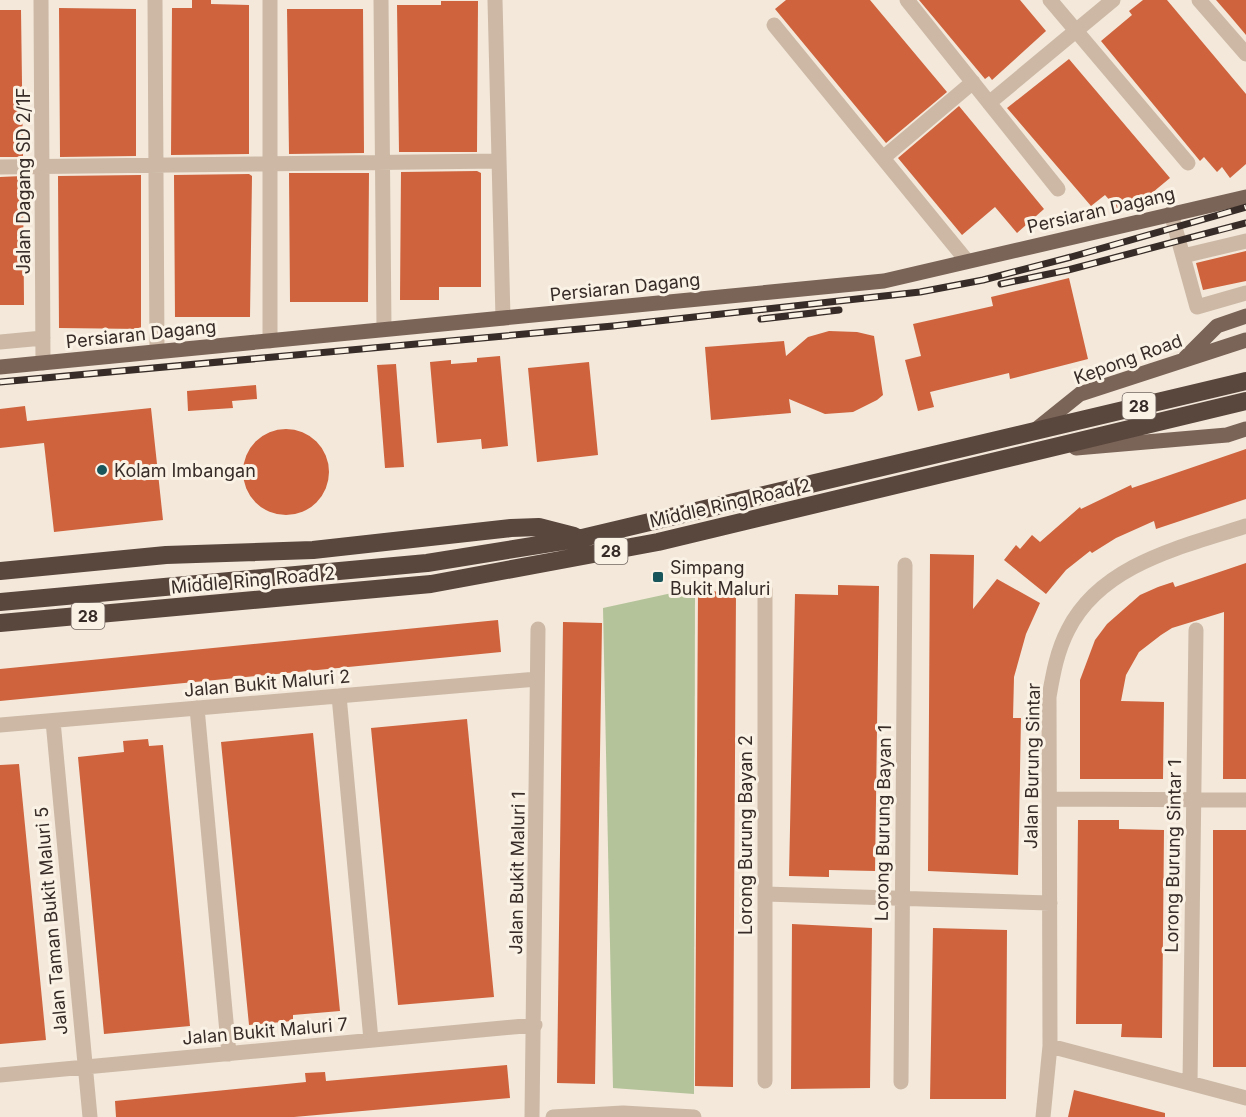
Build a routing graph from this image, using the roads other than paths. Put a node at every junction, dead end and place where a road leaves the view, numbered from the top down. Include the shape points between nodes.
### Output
1 (41, 0) edge
2 (155, 0) edge
3 (270, 0) edge
4 (381, 0) edge
5 (495, 0) edge
6 (907, 0) edge
7 (1050, 0) edge
8 (1113, 0) edge
9 (1199, 0) edge
10 (774, 25) dead end
11 (1076, 31) junction
12 (1246, 54) edge
13 (973, 82) junction
14 (989, 103) junction
15 (883, 158) junction
16 (499, 161) junction
17 (382, 162) junction
18 (1188, 163) dead end
19 (270, 164) junction
20 (156, 165) junction
21 (42, 166) junction
22 (0, 167) edge
23 (1058, 189) dead end
24 (1246, 197) edge
25 (1171, 213) junction
26 (1246, 241) edge
27 (1183, 256) junction
28 (968, 261) junction
29 (1246, 293) edge
30 (1246, 316) edge
31 (503, 318) junction
32 (384, 329) junction
33 (43, 338) junction
34 (1246, 340) edge
35 (270, 341) junction
36 (0, 342) edge
37 (157, 351) junction
38 (1185, 358) junction
39 (44, 363) junction
40 (0, 367) edge
41 (1246, 381) edge
42 (1246, 401) edge
43 (1246, 429) edge
44 (1033, 432) junction
45 (1039, 451) junction
46 (1246, 526) edge
47 (582, 538) junction
48 (0, 565) edge
49 (905, 565) dead end
50 (54, 566) junction
51 (0, 571) edge
52 (765, 590) dead end
53 (0, 602) edge
54 (0, 623) edge
55 (538, 629) dead end
56 (1196, 630) dead end
57 (537, 679) junction
58 (339, 696) junction
59 (197, 708) junction
60 (53, 720) junction
61 (0, 725) edge
62 (1050, 799) junction
63 (1194, 801) junction
64 (1246, 801) edge
65 (765, 894) junction
66 (902, 898) junction
67 (1050, 903) junction
68 (535, 1025) junction
69 (371, 1040) junction
70 (1050, 1046) junction
71 (229, 1054) junction
72 (84, 1068) junction
73 (0, 1076) edge
74 (765, 1082) dead end
75 (900, 1082) dead end
76 (1190, 1083) junction
77 (1246, 1098) edge
78 (90, 1117) edge
79 (532, 1117) edge
80 (553, 1117) edge
81 (694, 1117) edge
82 (1044, 1117) edge

1 - 21 street, Jalan Dagang SD 2/1F
2 - 20 street
3 - 19 street
4 - 17 street
5 - 16 street
6 - 13 street
7 - 11 street
8 - 11 street
9 - 12 street
10 - 15 street
11 - 14 street
11 - 18 street
13 - 14 street
13 - 15 street
14 - 23 street
15 - 28 street
16 - 17 street
16 - 31 street
17 - 19 street
17 - 32 street
19 - 20 street
19 - 35 street
20 - 21 street
20 - 37 street
21 - 22 street
21 - 33 street, Jalan Dagang SD 2/1F
24 - 25 main road, Persiaran Dagang
25 - 27 street
25 - 28 main road, Persiaran Dagang
26 - 27 street
27 - 29 street via 1197,307
28 - 31 main road, Persiaran Dagang via 884,281
30 - 38 main road via 1217,326
31 - 32 main road, Persiaran Dagang
32 - 35 main road, Persiaran Dagang
33 - 36 street
33 - 39 street, Jalan Dagang SD 2/1F
34 - 38 main road, Kepong Road
35 - 37 main road, Persiaran Dagang
37 - 39 main road, Persiaran Dagang
38 - 44 main road, Kepong Road via 1080,394
39 - 40 main road, Persiaran Dagang
41 - 44 highway, Middle Ring Road 2 / 28
42 - 45 highway, Middle Ring Road 2 / 28
43 - 45 main road via 1227,435
44 - 47 highway, Middle Ring Road 2 / 28
45 - 54 highway, Middle Ring Road 2 / 28 via 658,542 499,573 419,585
46 - 62 street, Jalan Burung Sintar via 1182,546 1124,572 1107,583 1080,611 1062,644 1049,697
47 - 50 highway via 539,526 313,550 166,555
47 - 53 highway, Middle Ring Road 2 / 28 via 427,563
48 - 50 highway
49 - 66 street, Lorong Burung Bayan 1
50 - 51 highway
52 - 65 street, Lorong Burung Bayan 2
55 - 57 street, Jalan Bukit Maluri 1
56 - 63 street, Lorong Burung Sintar 1
57 - 58 street, Jalan Bukit Maluri 2
57 - 68 street, Jalan Bukit Maluri 1
58 - 59 street, Jalan Bukit Maluri 2
58 - 69 street
59 - 60 street, Jalan Bukit Maluri 2
59 - 71 street
60 - 61 street, Jalan Bukit Maluri 2
60 - 72 street, Jalan Taman Bukit Maluri 5
62 - 63 street
62 - 67 street, Jalan Burung Sintar
63 - 64 street
63 - 76 street, Lorong Burung Sintar 1
65 - 66 street
65 - 74 street, Lorong Burung Bayan 2
66 - 67 street
66 - 75 street, Lorong Burung Bayan 1
67 - 70 street, Jalan Burung Sintar
68 - 69 street, Jalan Bukit Maluri 7
68 - 79 street, Jalan Bukit Maluri 1
69 - 71 street, Jalan Bukit Maluri 7
70 - 76 street
70 - 82 street, Jalan Burung Sintar
71 - 72 street, Jalan Bukit Maluri 7
72 - 73 street, Jalan Bukit Maluri 7
72 - 78 street, Jalan Taman Bukit Maluri 5
76 - 77 street
80 - 81 street via 624,1113

